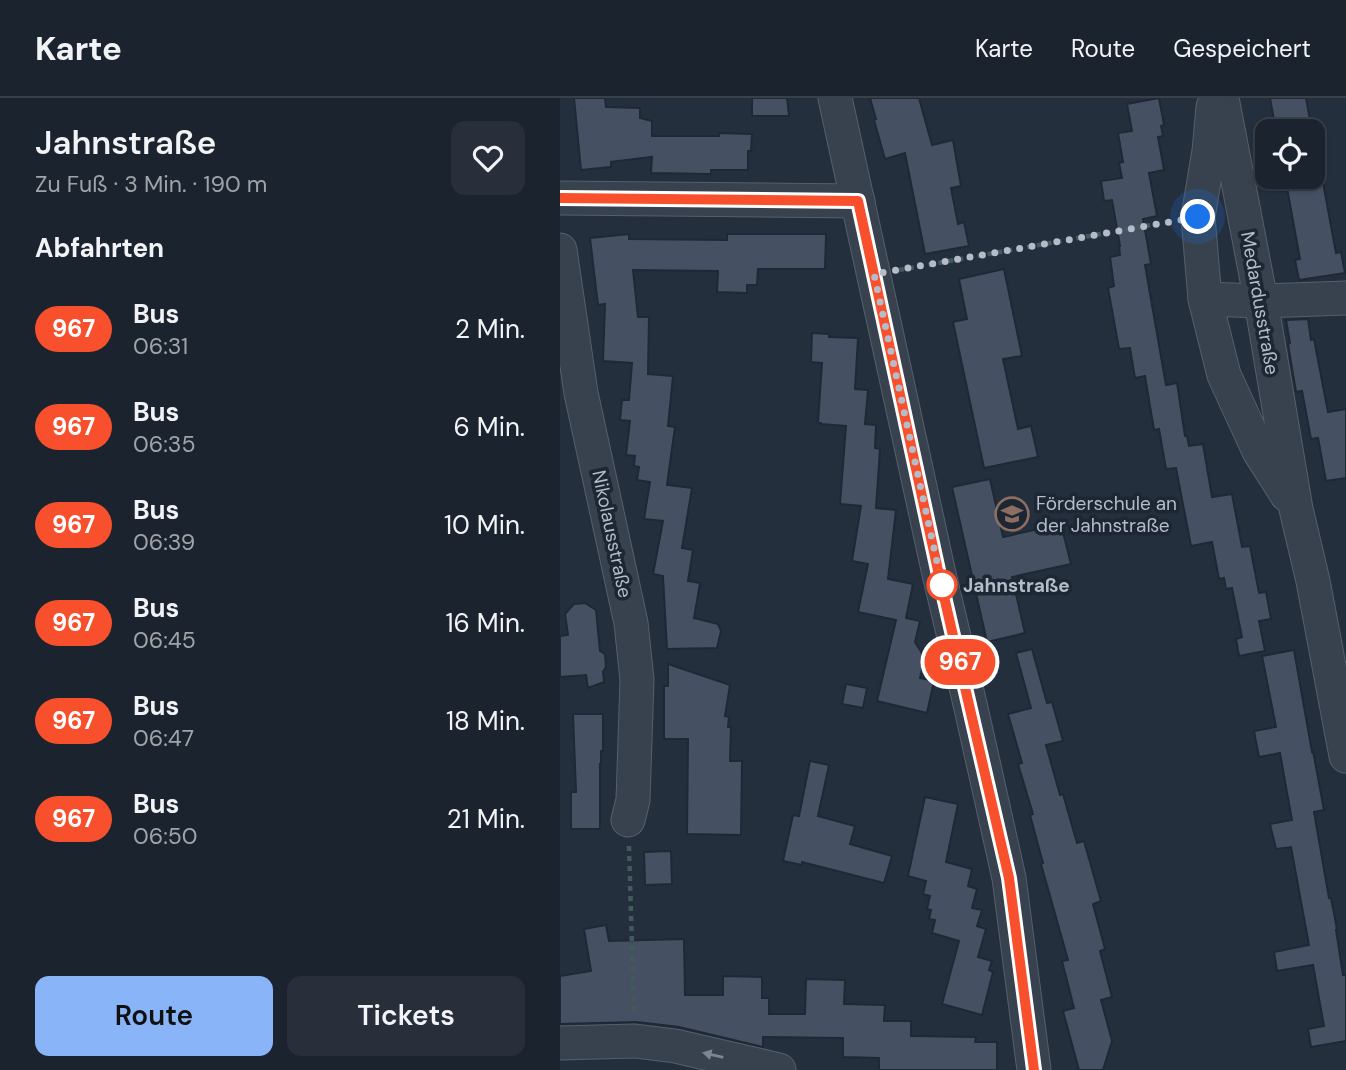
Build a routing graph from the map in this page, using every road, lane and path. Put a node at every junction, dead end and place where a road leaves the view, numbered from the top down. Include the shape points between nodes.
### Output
1 (835, 98) edge
2 (1214, 98) edge
3 (1222, 98) edge
4 (560, 198) edge
5 (858, 201) junction
6 (1198, 217) junction
7 (560, 250) edge
8 (874, 274) junction
9 (1346, 298) edge
10 (1205, 299) junction
11 (1261, 301) junction
12 (1296, 509) junction
13 (1346, 756) edge
14 (628, 820) joint
15 (635, 1041) junction
16 (560, 1043) edge
17 (779, 1070) edge
18 (1034, 1070) edge

1 - 5 street
2 - 6 street, Medardusstraße
3 - 11 street, Medardusstraße
4 - 5 street
5 - 8 street
6 - 8 path
6 - 10 street, Medardusstraße
7 - 14 street, Nikolausstraße via 581,393 631,623 637,680 633,800
8 - 18 street via 1009,878
9 - 11 street
10 - 11 street
10 - 12 street, Medardusstraße via 1224,374 1259,451
11 - 12 street, Medardusstraße
12 - 13 street, Medardusstraße
14 - 15 path
15 - 16 street
17 -> 15 street

